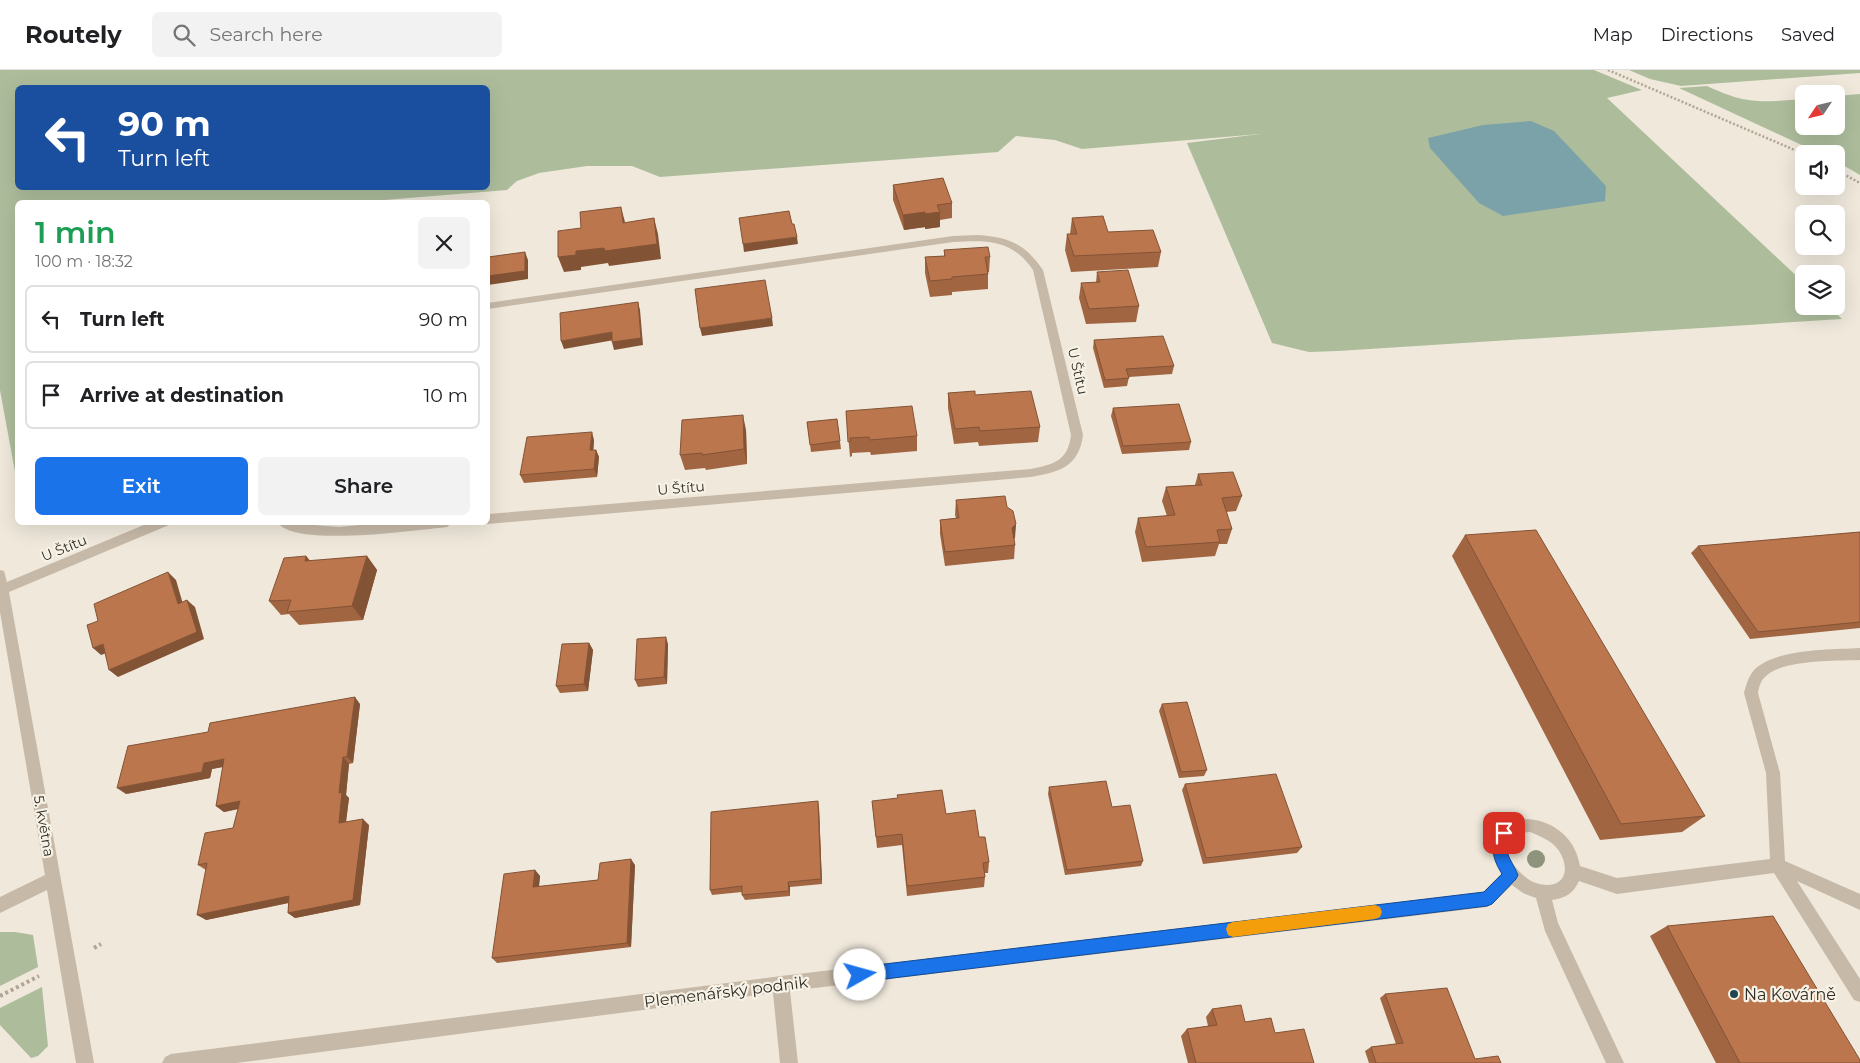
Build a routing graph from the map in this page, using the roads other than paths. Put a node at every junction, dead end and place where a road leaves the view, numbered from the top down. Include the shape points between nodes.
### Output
1 (490, 306) edge
2 (490, 519) edge
3 (156, 525) edge
4 (288, 525) edge
5 (415, 525) edge
6 (2, 582) edge
7 (1860, 654) edge
8 (1778, 865) junction
9 (1574, 872) junction
10 (1511, 875) junction
11 (53, 879) junction
12 (1542, 893) junction
13 (1860, 902) edge
14 (0, 904) edge
15 (781, 984) junction
16 (1860, 994) edge
17 (85, 1063) edge
18 (171, 1063) edge
19 (789, 1063) edge
20 (1615, 1063) edge

1 - 2 street, U Štítu via 953,239 990,238 1022,249 1038,270 1077,435 1074,454 1066,462 1050,470 1031,473
3 - 6 street, U Štítu
4 - 5 street via 295,529 339,532
6 - 11 street, 5. května
7 - 8 street via 1776,662 1760,672 1754,682 1751,693 1773,773
8 - 9 street via 1616,886
8 - 13 street
8 - 16 street
9 - 10 street via 1561,842 1547,831 1515,826 1504,833 1499,845 1502,860
9 - 12 street via 1570,885 1558,892
10 - 12 street
10 - 15 street, Plemenářský podnik via 1487,899
11 - 14 street
11 - 17 street, 5. května
12 - 20 street via 1551,925
15 - 18 street, Plemenářský podnik
15 - 19 street

